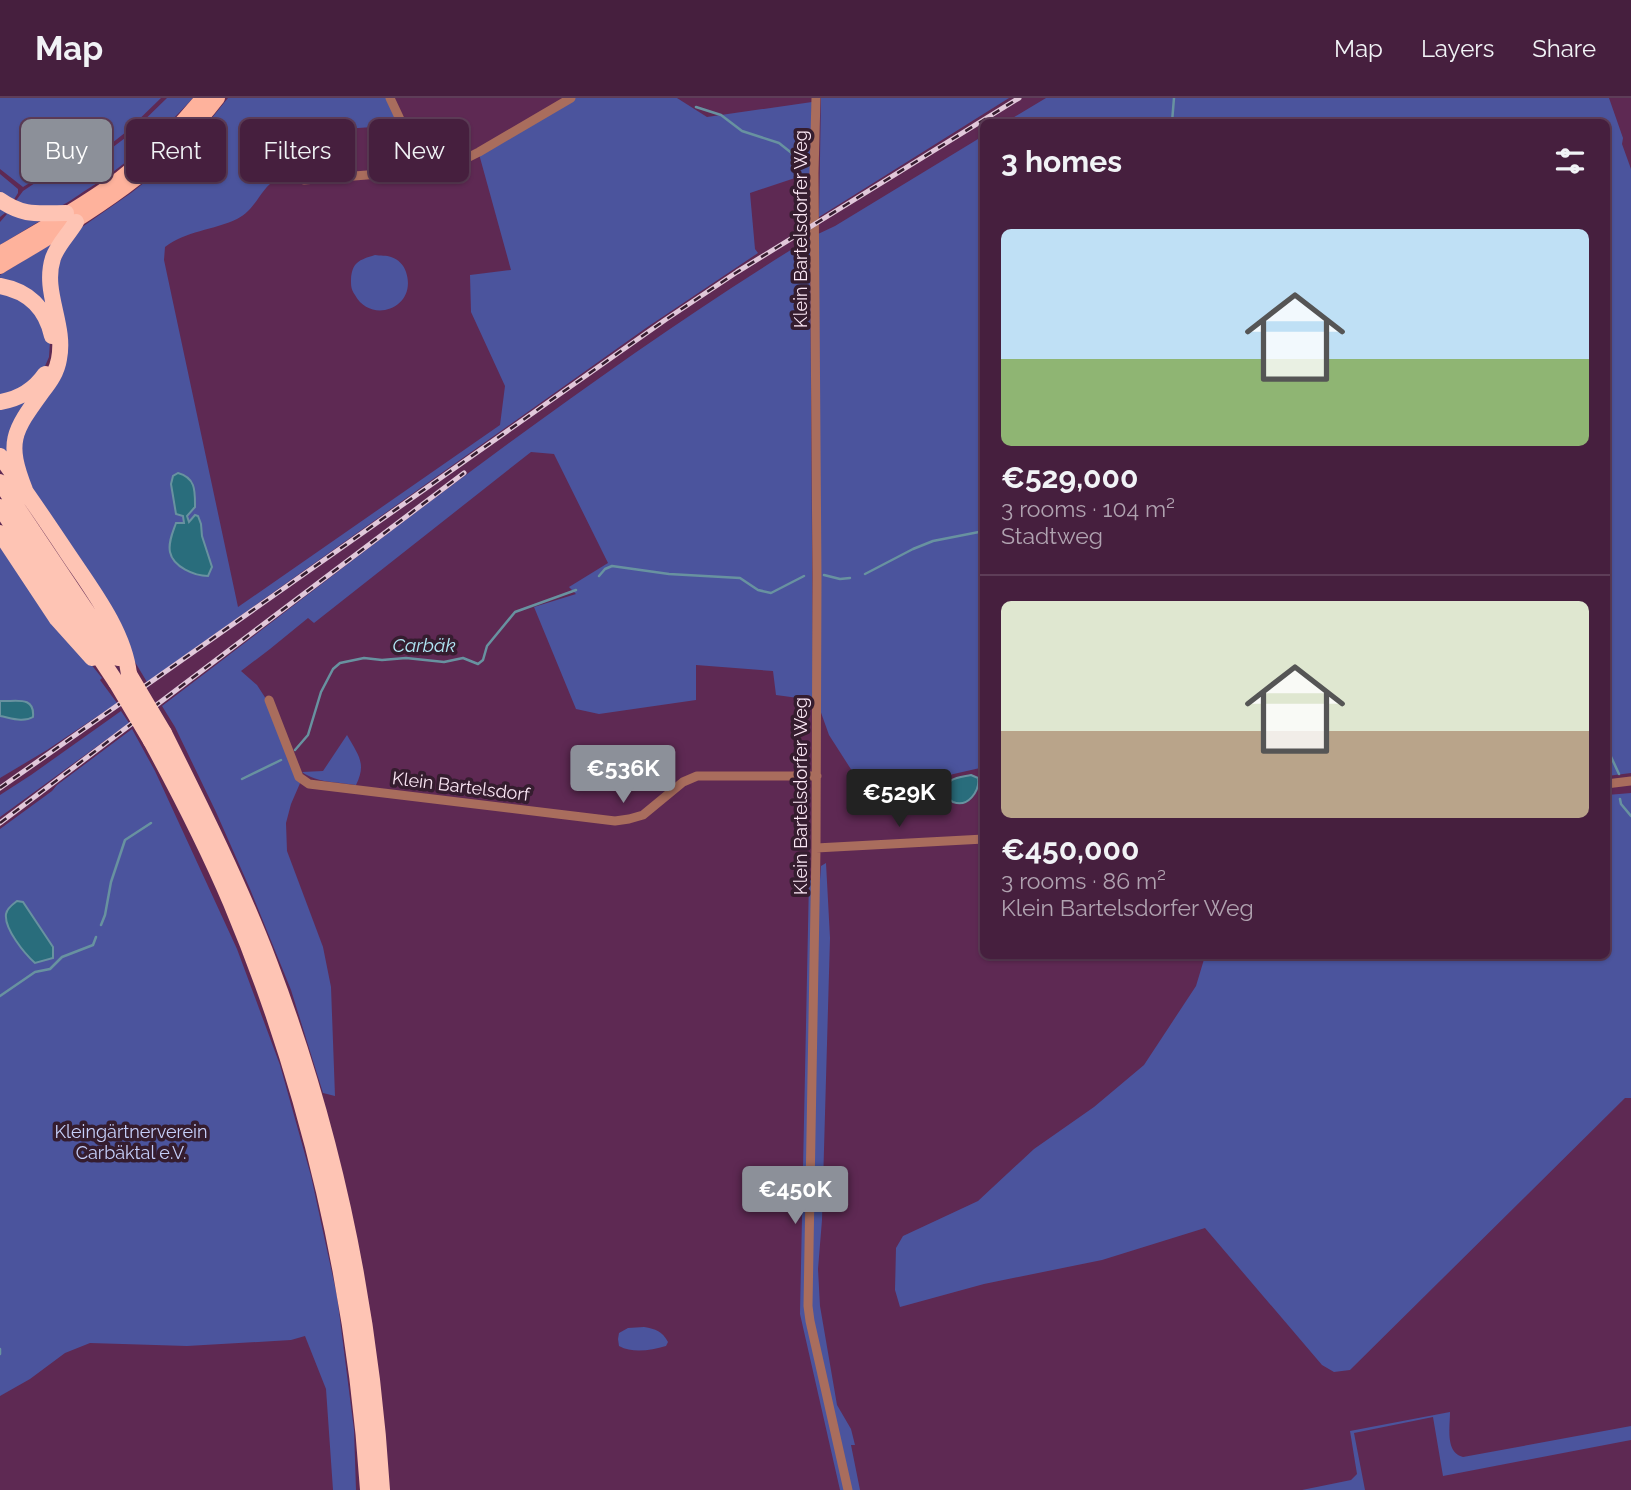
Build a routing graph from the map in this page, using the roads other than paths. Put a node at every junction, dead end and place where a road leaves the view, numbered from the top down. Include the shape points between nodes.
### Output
1 (202, 98) edge
2 (218, 98) edge
3 (390, 98) edge
4 (571, 98) edge
5 (816, 98) edge
6 (400, 119) edge
7 (469, 157) edge
8 (0, 200) edge
9 (71, 217) junction
10 (0, 253) edge
11 (0, 267) edge
12 (0, 286) edge
13 (0, 402) edge
14 (0, 456) edge
15 (0, 482) edge
16 (25, 490) junction
17 (0, 507) edge
18 (0, 533) edge
19 (123, 678) junction
20 (269, 700) dead end
21 (158, 737) junction
22 (817, 776) junction
23 (1631, 781) edge
24 (1610, 784) edge
25 (980, 839) edge
26 (816, 848) junction
27 (368, 1490) edge
28 (382, 1490) edge
29 (848, 1490) edge

1 - 9 highway via 144,158
2 - 9 highway via 153,167 107,202
3 - 6 street
4 - 7 street
5 - 22 street, Klein Bartelsdorfer Weg
8 - 9 highway via 25,213
9 - 10 highway
9 - 11 highway
9 - 16 highway via 70,233 58,246 51,267 50,287 61,335 59,363 15,439 16,469
12 - 13 highway via 19,291 37,304 53,341 51,358 35,387
14 - 16 highway
15 - 19 highway
16 - 19 highway via 99,601 127,659
17 - 19 highway
18 - 19 highway via 57,619 79,644
19 - 21 highway, bridge
20 - 22 street, Klein Bartelsdorf via 299,777 309,783 615,821 643,815 697,776
21 - 27 highway via 231,903 298,1091 341,1273
21 - 28 highway via 202,809 250,914 311,1084 353,1260
22 - 26 street, Klein Bartelsdorfer Weg
23 - 24 street
25 - 26 street
26 - 29 street, Klein Bartelsdorfer Weg via 808,1306

